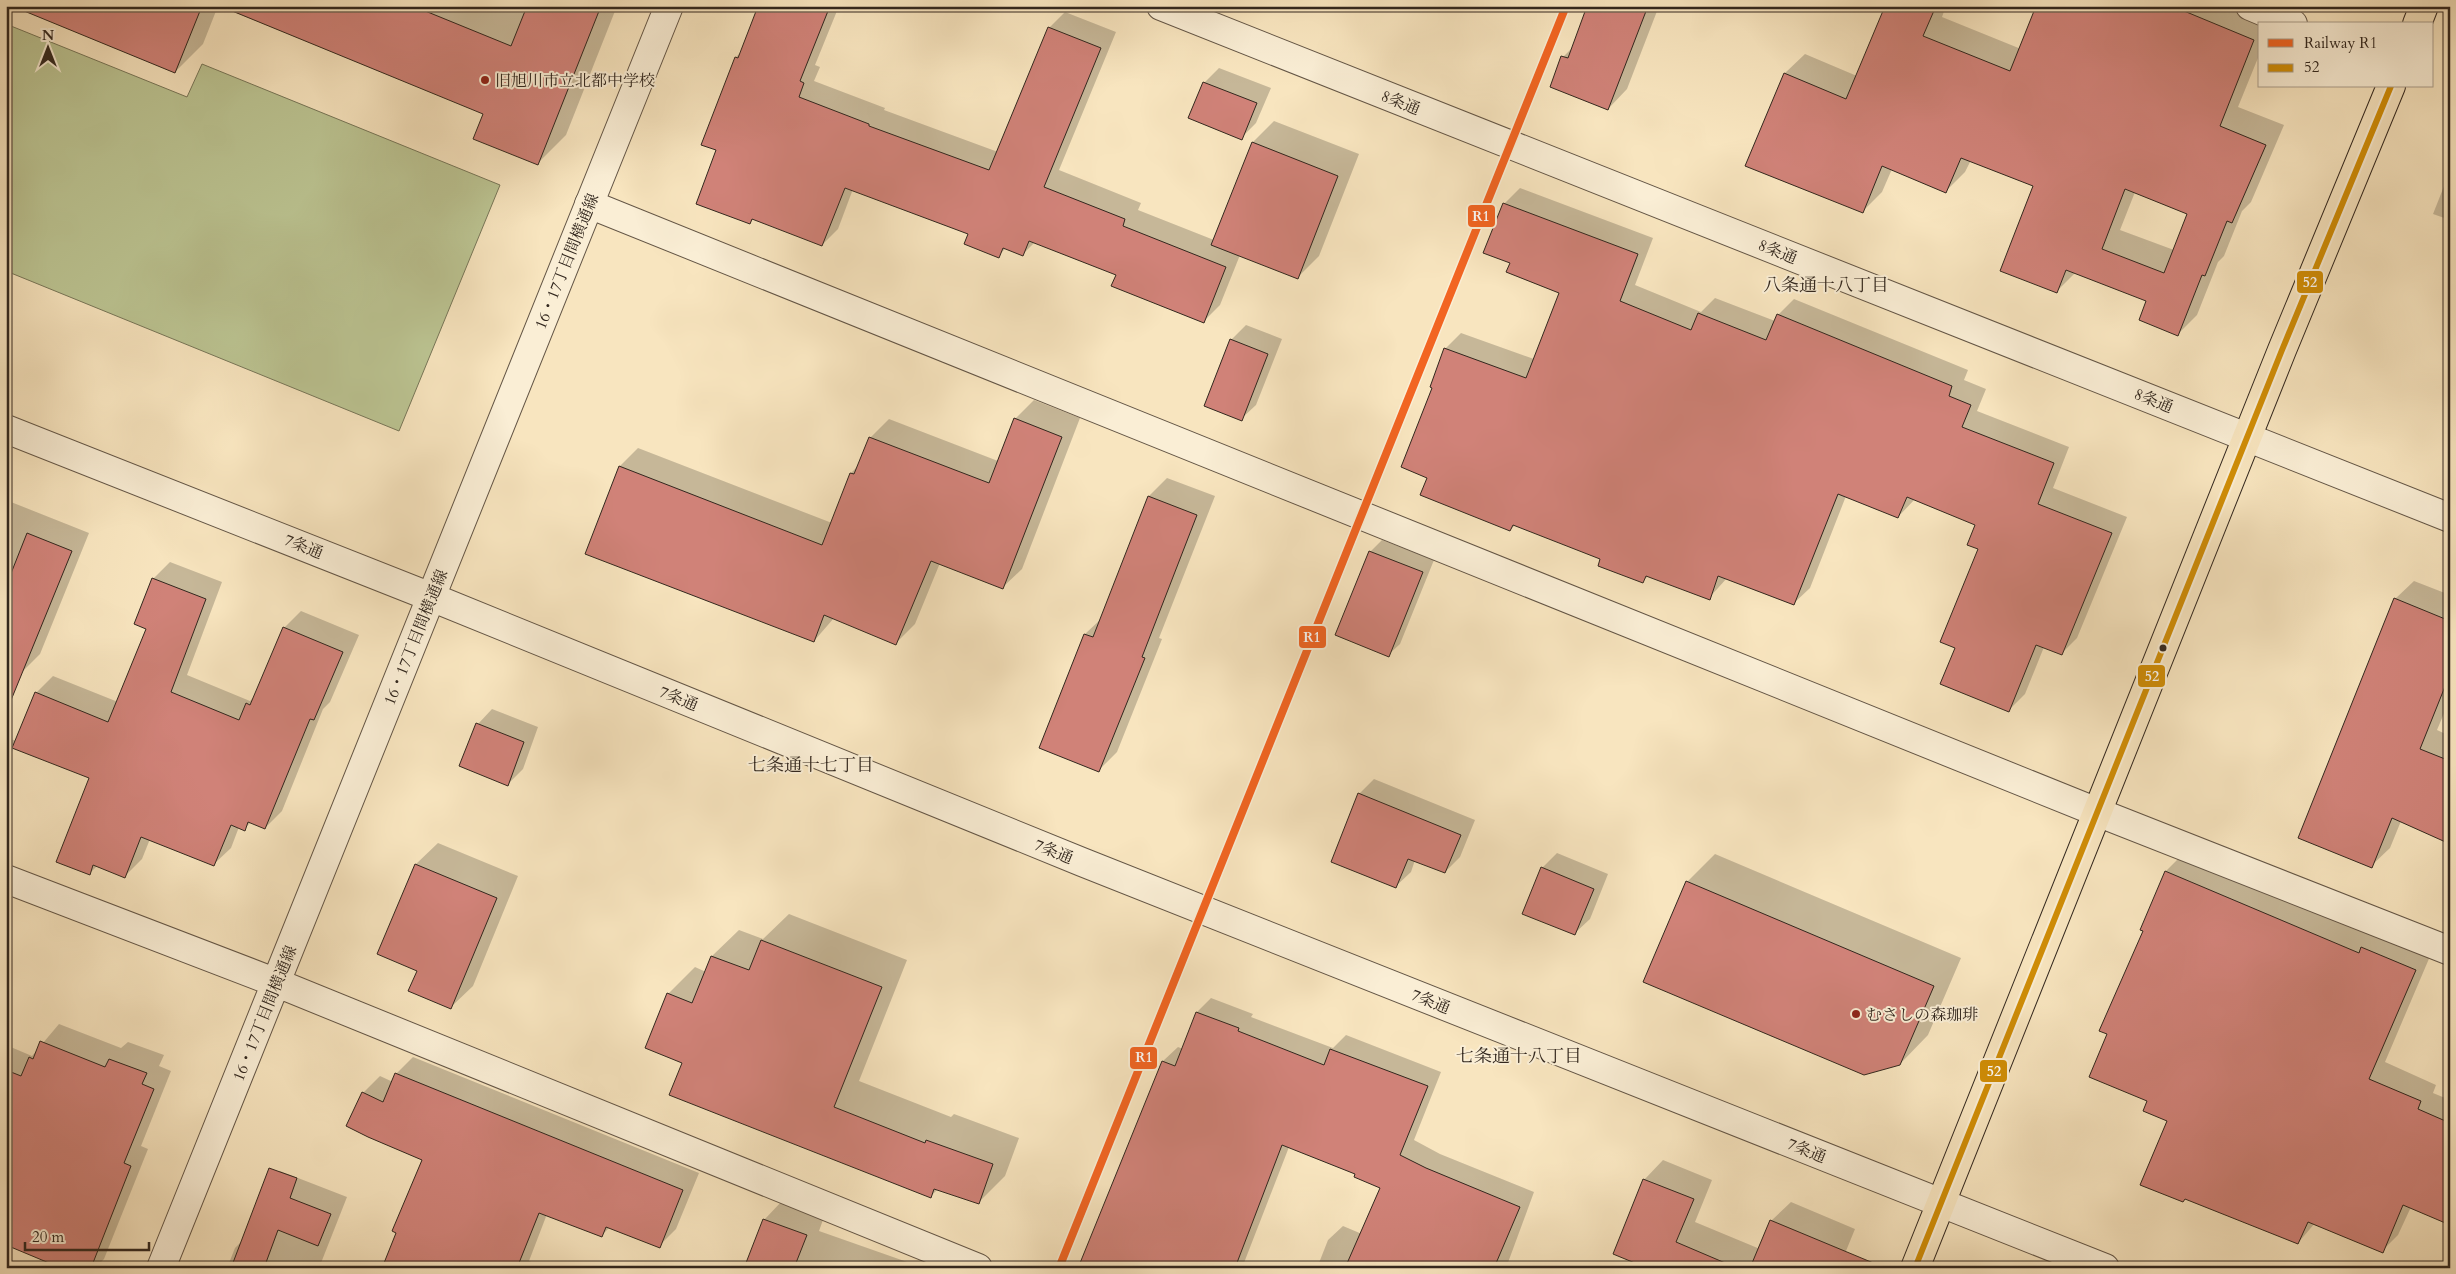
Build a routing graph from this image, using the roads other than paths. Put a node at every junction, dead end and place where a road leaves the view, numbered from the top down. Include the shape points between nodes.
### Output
1 (669, 6) edge
2 (1161, 6) edge
3 (2250, 6) edge
4 (2424, 6) edge
5 (2288, 22) edge
6 (2418, 22) edge
7 (2390, 88) edge
8 (589, 204) junction
9 (6, 429) edge
10 (2247, 438) junction
11 (2450, 518) edge
12 (431, 597) junction
13 (2097, 812) junction
14 (6, 879) edge
15 (2450, 952) edge
16 (277, 983) junction
17 (1940, 1204) junction
18 (161, 1268) edge
19 (978, 1268) edge
20 (1915, 1268) edge
21 (2105, 1268) edge

1 - 8 street, 16・17丁目間横通線
2 - 10 street, 8条通
3 - 5 street
4 - 6 highway
7 - 10 highway
8 - 12 street, 16・17丁目間横通線
8 - 13 street
9 - 12 street, 7条通
10 - 11 street, 8条通
10 - 13 highway
12 - 16 street, 16・17丁目間横通線
12 - 17 street, 7条通 via 1082,862
13 - 15 street
13 - 17 highway
14 - 16 street
16 - 18 street, 16・17丁目間横通線
16 - 19 street
17 - 20 highway
17 - 21 street, 7条通

